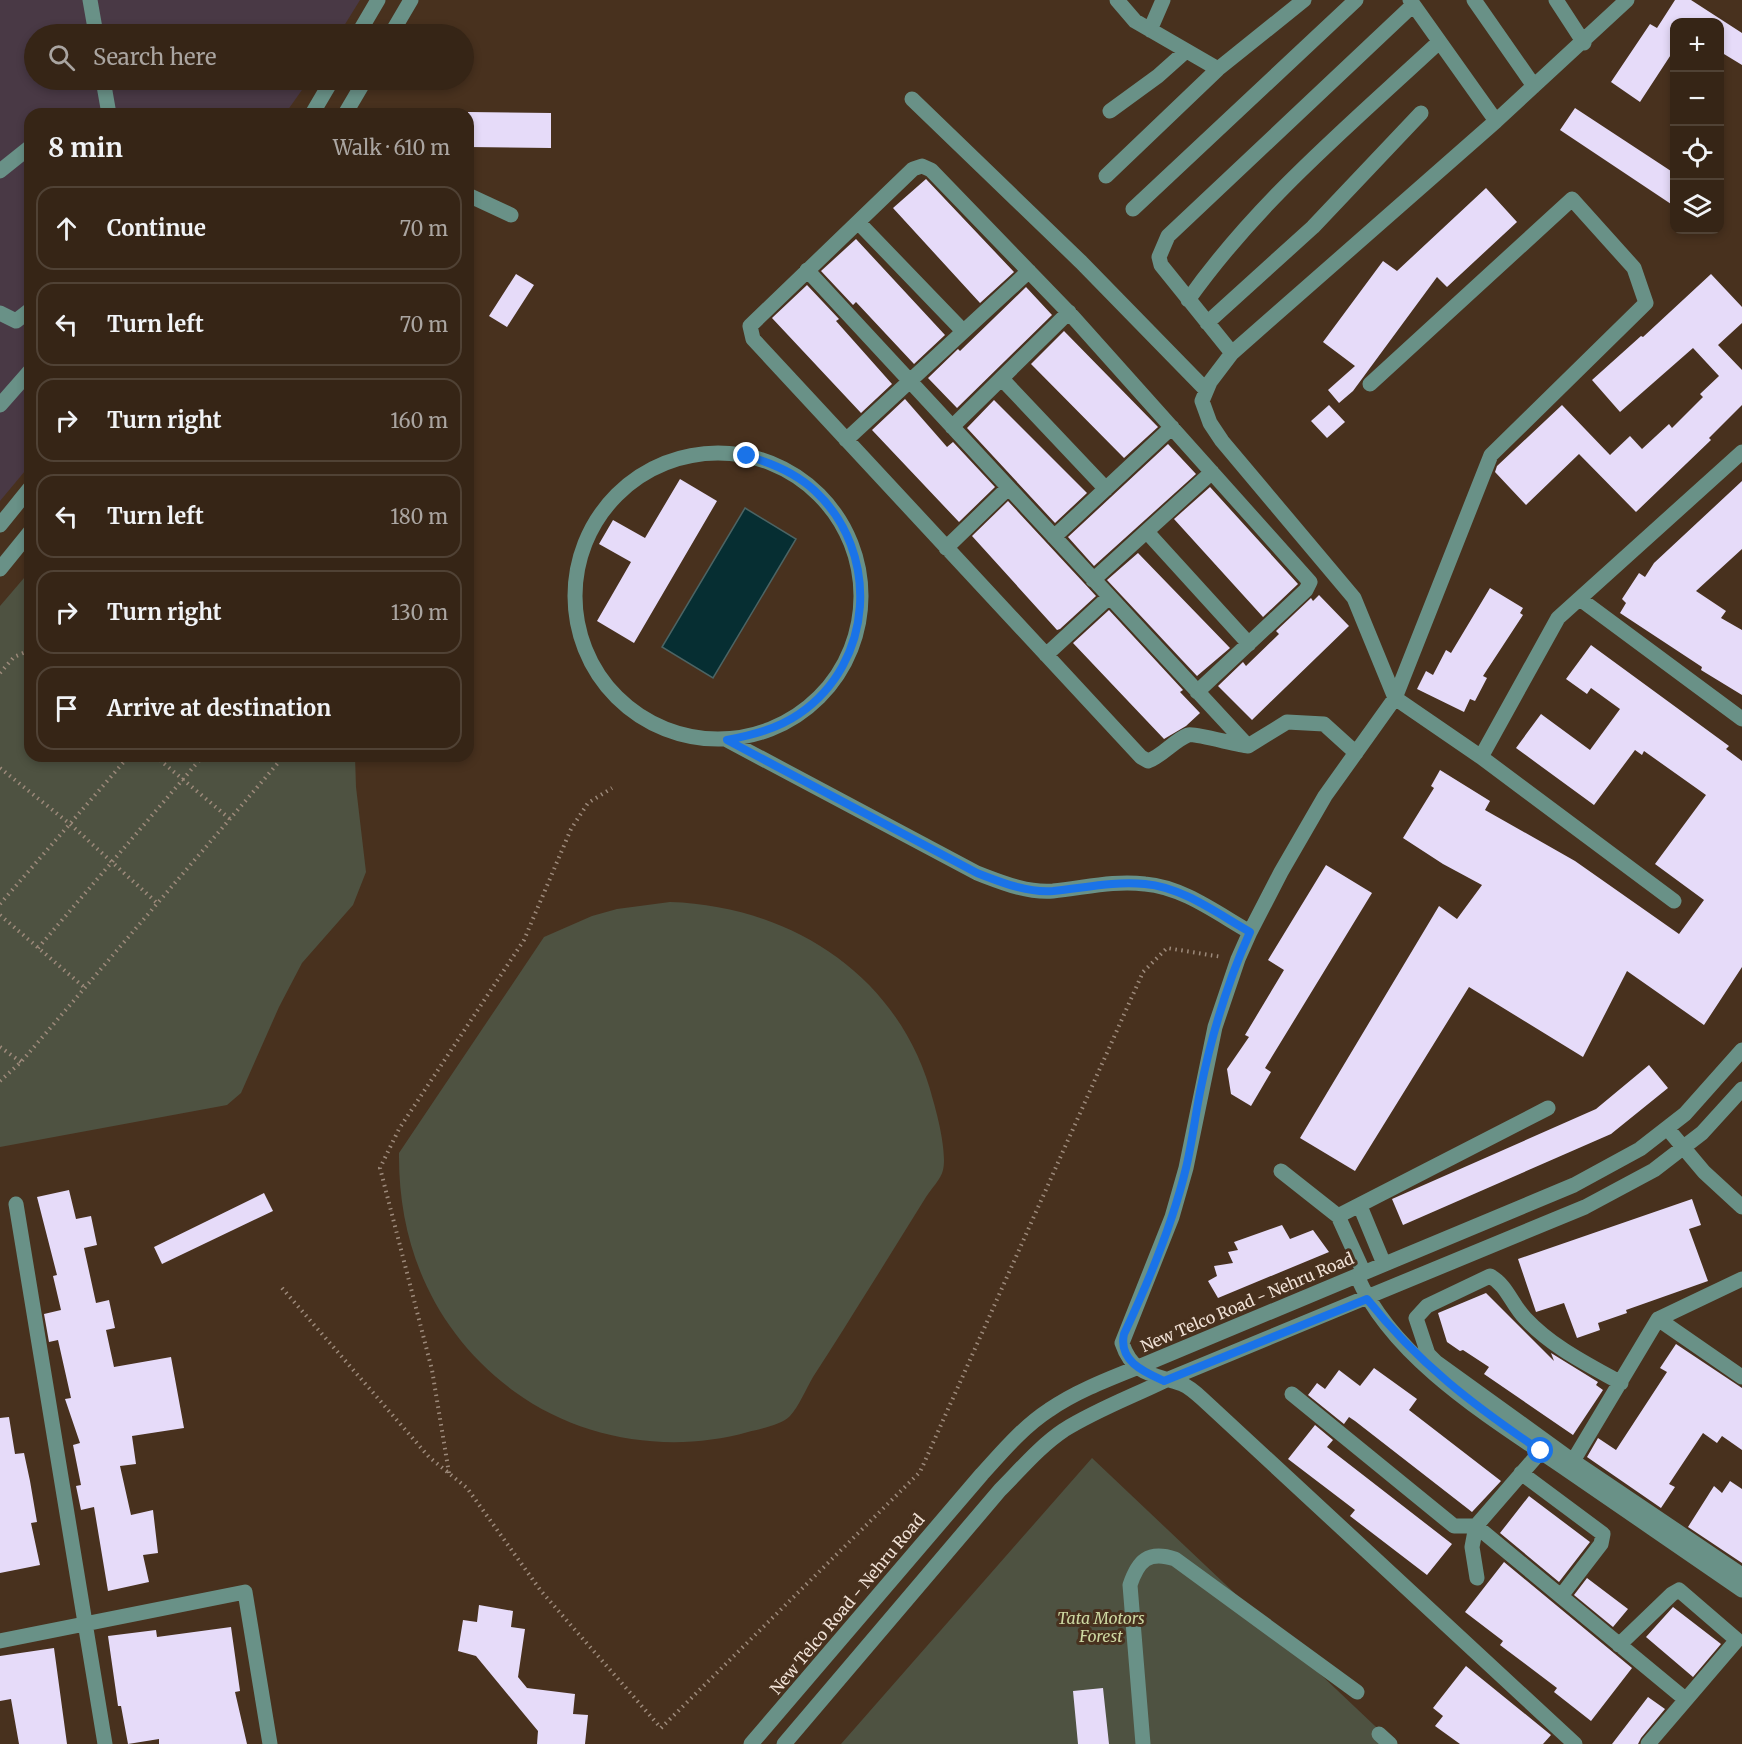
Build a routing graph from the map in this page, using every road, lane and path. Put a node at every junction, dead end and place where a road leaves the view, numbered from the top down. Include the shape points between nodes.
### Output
1 (90, 0) edge
2 (378, 0) edge
3 (411, 0) edge
4 (1117, 0) edge
5 (1163, 0) edge
6 (1356, 0) edge
7 (1474, 0) edge
8 (1556, 0) edge
9 (1628, 0) edge
10 (1296, 2) edge
11 (1411, 3) edge
12 (94, 24) edge
13 (364, 24) edge
14 (397, 24) edge
15 (1150, 30) junction
16 (1439, 42) junction
17 (1584, 43) junction
18 (1186, 51) junction
19 (1218, 69) junction
20 (1534, 86) junction
21 (104, 90) edge
22 (326, 90) edge
23 (359, 90) edge
24 (912, 99) dead end
25 (106, 108) edge
26 (316, 108) edge
27 (349, 108) edge
28 (1110, 111) dead end
29 (1421, 113) dead end
30 (1496, 121) junction
31 (24, 152) edge
32 (0, 171) edge
33 (1106, 176) dead end
34 (474, 198) edge
35 (1133, 209) dead end
36 (511, 215) dead end
37 (858, 222) junction
38 (807, 270) junction
39 (1029, 271) junction
40 (1188, 300) junction
41 (1069, 312) junction
42 (0, 313) edge
43 (24, 315) edge
44 (1208, 323) junction
45 (963, 331) junction
46 (1232, 353) junction
47 (24, 378) edge
48 (1002, 379) junction
49 (909, 380) junction
50 (1370, 384) dead end
51 (1206, 390) junction
52 (0, 405) edge
53 (952, 427) junction
54 (1172, 427) junction
55 (846, 440) junction
56 (1742, 452) edge
57 (1212, 472) junction
58 (1008, 488) junction
59 (1106, 489) junction
60 (24, 495) edge
61 (0, 525) edge
62 (1147, 532) junction
63 (1054, 537) junction
64 (24, 539) edge
65 (946, 548) junction
66 (0, 568) edge
67 (1093, 580) junction
68 (1109, 597) junction
69 (1580, 599) junction
70 (1249, 644) junction
71 (24, 653) edge
72 (1046, 654) junction
73 (0, 674) edge
74 (1197, 692) junction
75 (1395, 698) junction
76 (1742, 719) edge
77 (727, 740) junction
78 (1248, 747) junction
79 (1356, 753) junction
80 (1480, 757) junction
81 (124, 762) edge
82 (162, 762) edge
83 (198, 762) edge
84 (279, 762) edge
85 (0, 768) edge
86 (183, 779) junction
87 (612, 788) dead end
88 (230, 819) junction
89 (70, 824) junction
90 (113, 863) junction
91 (1674, 901) dead end
92 (158, 903) junction
93 (0, 904) edge
94 (0, 915) edge
95 (1250, 932) junction
96 (38, 948) junction
97 (1238, 959) junction
98 (85, 988) junction
99 (0, 1047) edge
100 (1742, 1050) edge
101 (21, 1062) junction
102 (0, 1081) edge
103 (1742, 1089) edge
104 (1548, 1108) dead end
105 (1666, 1128) junction
106 (1683, 1148) junction
107 (1281, 1171) dead end
108 (16, 1204) dead end
109 (1360, 1206) junction
110 (1742, 1207) edge
111 (1338, 1216) junction
112 (1384, 1264) junction
113 (1360, 1274) junction
114 (1742, 1279) edge
115 (282, 1288) dead end
116 (1367, 1299) junction
117 (1658, 1319) junction
118 (1136, 1368) junction
119 (1742, 1377) edge
120 (1164, 1381) junction
121 (1621, 1383) junction
122 (1292, 1394) dead end
123 (1541, 1451) junction
124 (1573, 1461) junction
125 (1521, 1473) junction
126 (449, 1474) junction
127 (1476, 1526) junction
128 (1742, 1575) edge
129 (1477, 1578) dead end
130 (1742, 1590) edge
131 (1561, 1596) junction
132 (85, 1624) junction
133 (0, 1641) edge
134 (1619, 1645) junction
135 (1357, 1692) dead end
136 (1685, 1700) junction
137 (105, 1744) edge
138 (270, 1744) edge
139 (751, 1744) edge
140 (784, 1744) edge
141 (1143, 1744) edge
142 (1575, 1744) edge
143 (1648, 1744) edge

1 - 12 street
2 - 13 street
3 - 14 street
4 - 15 street via 1135,21
5 - 15 street
6 - 35 street
7 - 20 street
8 - 17 street
9 - 17 street
10 - 19 street
11 - 16 street
11 - 40 street via 1168,236 1159,257 1161,265
15 - 18 street
16 - 30 street
16 - 40 street via 1281,189 1220,255
17 - 20 street
18 - 19 street
18 - 28 street
19 - 33 street
20 - 30 street
21 - 25 street
22 - 26 street
23 - 27 street
24 - 51 street via 1081,262
29 - 44 street via 1313,227
30 - 46 street
31 - 32 street
34 - 36 street
37 - 38 street
37 - 39 street via 913,169 922,166 931,170
37 - 45 street
38 - 49 street
38 - 55 street via 750,326 750,332
39 - 41 street
39 - 45 street
40 - 44 street
41 - 48 street
41 - 54 street
42 - 43 street via 16,321
44 - 46 street
45 - 49 street
46 - 51 street
47 - 52 street
48 - 53 street
48 - 59 street
49 - 53 street
49 - 55 street
50 - 75 street via 1572,198 1634,268 1646,303 1491,456
51 - 75 street via 1202,402 1210,423 1354,598
53 - 58 street
54 - 57 street
54 - 59 street
55 - 65 street
56 - 69 street
57 - 62 street
57 - 70 street via 1310,582
58 - 63 street
58 - 65 street
59 - 63 street
60 - 61 street
62 - 67 street
62 - 70 street
63 - 67 street
64 - 66 street
65 - 72 street
67 - 68 street
68 - 72 street
68 - 74 street
69 - 76 street
69 - 80 street via 1558,618
70 - 74 street
71 - 73 path via 14,657
72 - 78 street via 1148,760 1188,735 1200,734 1218,742
74 - 78 street
75 - 79 street
75 - 80 street
77 - 77 street via 676,733 638,714 611,692 584,648 574,598 578,564 592,524 608,503 647,471 695,454 747,456 772,463 815,491 846,532 861,581 861,607 851,648 836,679 819,698 777,727
77 - 95 street via 1006,885 1052,891 1088,885 1148,884 1177,892
78 - 79 street via 1287,722 1324,724
79 - 95 street via 1325,796
80 - 91 street
81 - 89 path
82 - 86 path
83 - 86 path
84 - 88 path
85 - 89 path
86 - 88 path
86 - 90 path
87 - 126 path via 588,804 571,828 524,940 399,1129 380,1168 432,1370
88 - 92 path
89 - 90 path
89 - 93 path
90 - 92 path
90 - 96 path
92 - 98 path
94 - 96 path
95 - 97 street
96 - 98 path
97 - 118 street via 1215,1026 1172,1217 1124,1334 1125,1352
97 - 126 path via 1167,948 1143,972 920,1472 661,1728 541,1590 467,1488
98 - 101 path
99 - 101 path
100 - 105 street, New Telco Road - Nehru Road via 1684,1114
101 - 102 path
103 - 106 street
104 - 109 street
105 - 106 street
105 - 112 street, New Telco Road - Nehru Road via 1640,1149 1574,1185
106 - 110 street
106 - 116 street via 1654,1170 1585,1207
107 - 111 street
108 - 132 street
109 - 111 street
109 - 112 street
111 - 113 street
112 - 113 street, New Telco Road - Nehru Road
113 - 116 street
113 - 118 street, New Telco Road - Nehru Road
114 - 117 street
115 - 126 path via 429,1457
116 - 120 street
116 - 123 street via 1437,1376
117 - 119 street
117 - 121 street
118 - 120 street
118 - 139 street, New Telco Road - Nehru Road via 1048,1410 1021,1432
120 - 140 street via 1099,1411 1063,1431 1038,1451
120 - 142 street via 1183,1385 1200,1397
121 - 124 street
121 - 124 street via 1554,1345 1523,1317 1499,1281 1490,1276 1428,1306 1416,1318 1428,1354 1436,1362
122 - 127 street via 1454,1526
123 - 125 street
123 - 130 street
124 - 128 street
125 - 127 street
125 - 131 street via 1603,1534 1601,1544
127 - 129 street via 1472,1547
127 - 131 street
131 - 134 street
132 - 133 street
132 - 137 street
132 - 138 street via 245,1592
134 - 136 street
134 - 136 street via 1679,1590 1737,1640
135 - 141 street via 1174,1559 1147,1558 1137,1566 1130,1585
136 - 143 street

